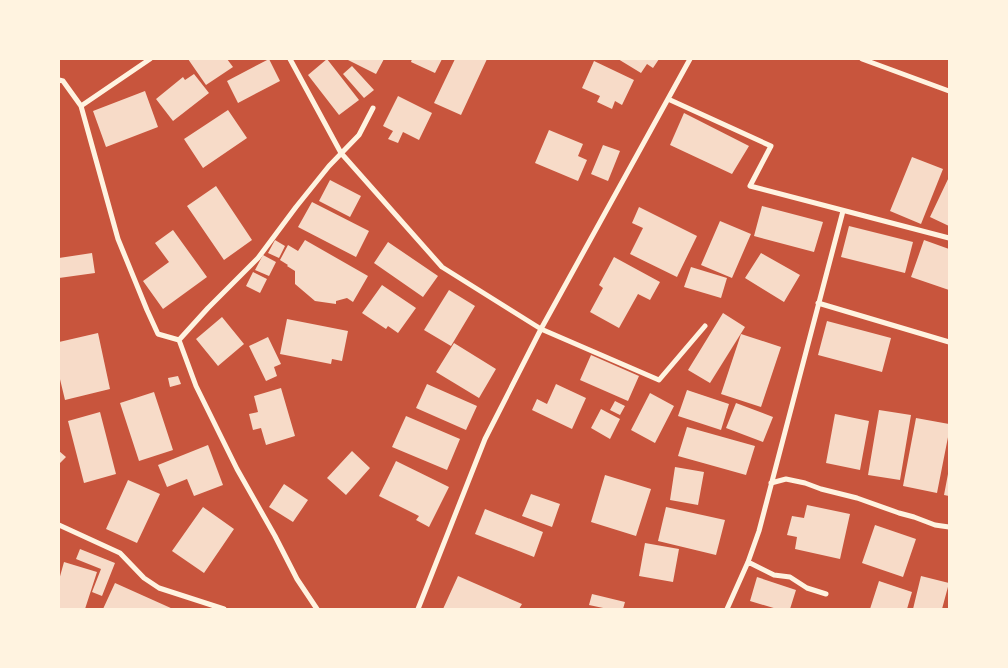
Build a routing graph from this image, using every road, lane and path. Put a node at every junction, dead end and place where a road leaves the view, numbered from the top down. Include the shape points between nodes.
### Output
1 (150, 59) edge
2 (290, 59) edge
3 (690, 59) edge
4 (862, 59) edge
5 (59, 80) edge
6 (949, 91) edge
7 (668, 99) junction
8 (81, 106) junction
9 (373, 108) dead end
10 (341, 153) junction
11 (843, 210) junction
12 (949, 238) edge
13 (818, 303) junction
14 (705, 326) dead end
15 (540, 329) junction
16 (179, 340) junction
17 (949, 342) edge
18 (771, 483) junction
19 (59, 526) edge
20 (949, 527) edge
21 (748, 562) junction
22 (826, 594) dead end
23 (224, 609) edge
24 (317, 609) edge
25 (418, 609) edge
26 (727, 609) edge

1 - 8 street
2 - 10 street
3 - 7 street
4 - 6 street
5 - 8 street
7 - 11 street via 771,146 750,186
7 - 15 street
8 - 16 street via 118,239 146,310 158,334
9 - 10 street via 359,135
10 - 15 street via 442,267
10 - 16 street via 258,258
11 - 12 street
11 - 13 street
13 - 17 street
13 - 18 street
14 - 15 street via 659,380
15 - 25 street via 485,439
16 - 24 street via 196,386 237,469
18 - 20 street via 786,479 804,483
18 - 21 street
19 - 23 street via 120,553 144,578 159,588
21 - 22 street
21 - 26 street

